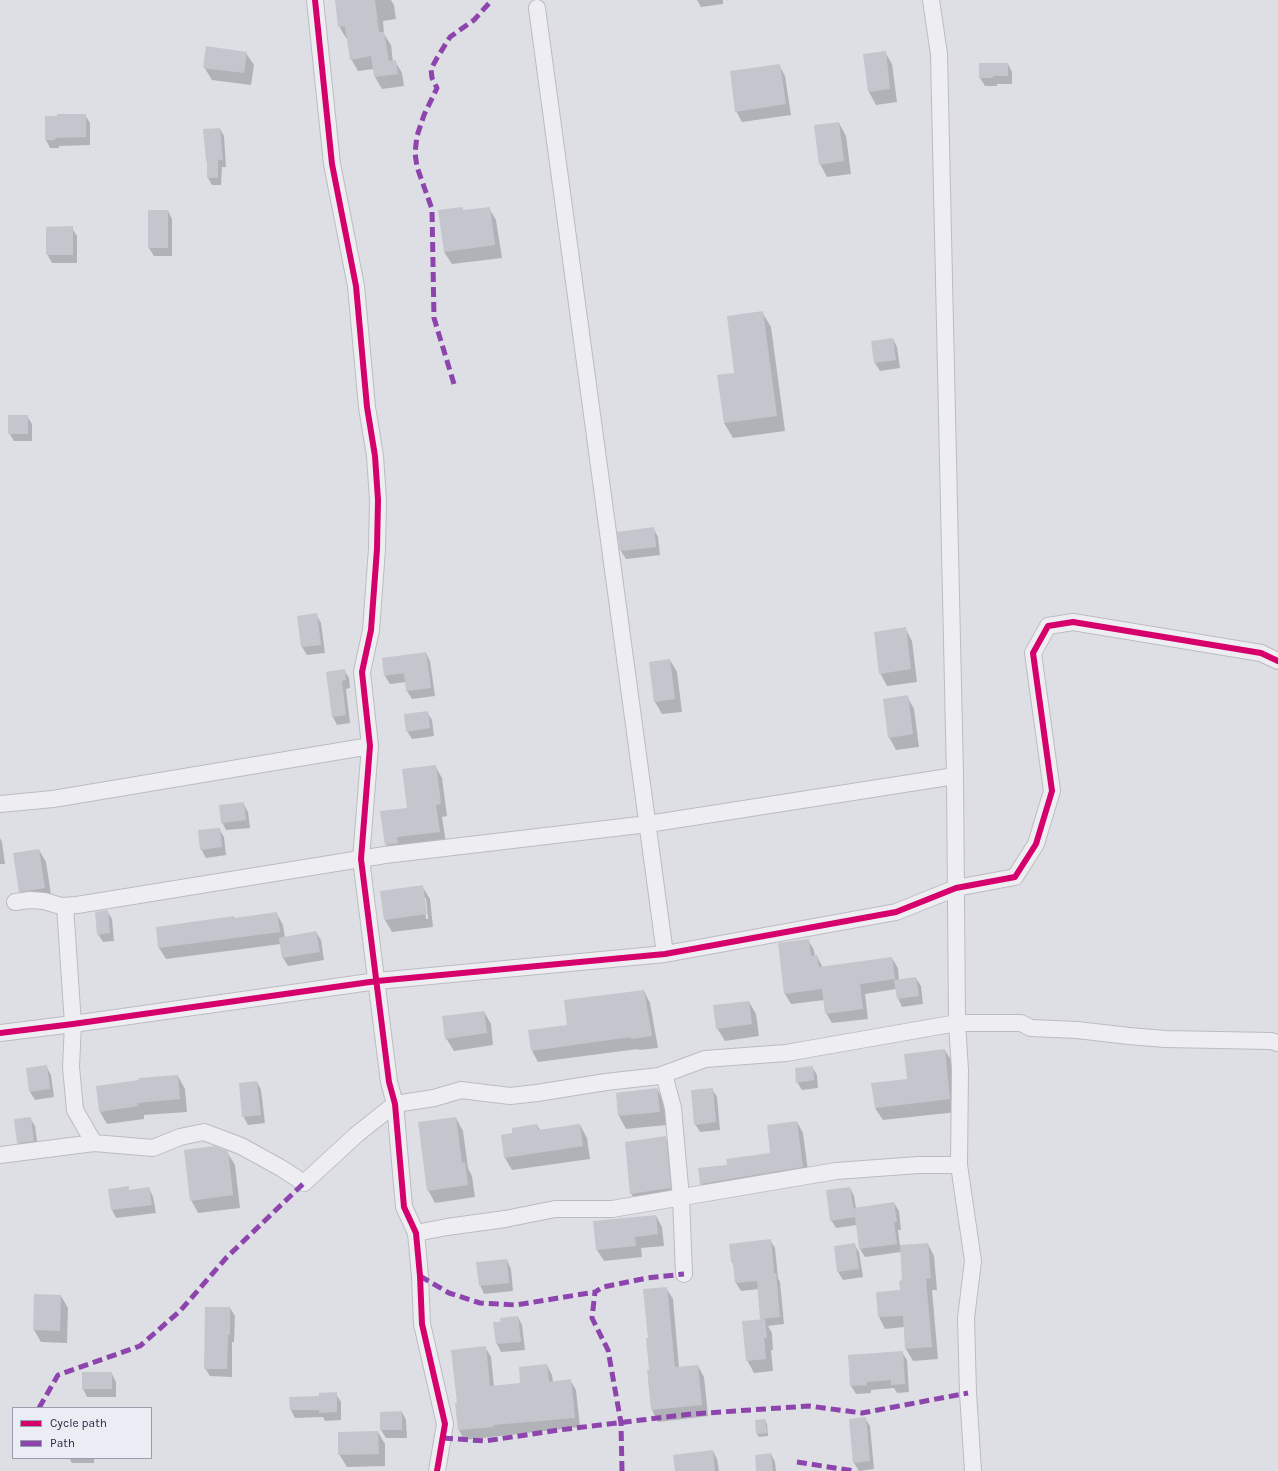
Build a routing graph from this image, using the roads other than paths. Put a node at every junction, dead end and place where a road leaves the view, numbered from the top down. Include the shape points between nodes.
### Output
1 (315, 0) edge
2 (931, 0) edge
3 (537, 8) dead end
4 (1278, 662) edge
5 (370, 746) junction
6 (955, 776) junction
7 (0, 804) edge
8 (648, 824) junction
9 (361, 859) junction
10 (956, 888) junction
11 (15, 902) dead end
12 (65, 906) junction
13 (665, 954) junction
14 (377, 981) junction
15 (957, 1023) junction
16 (73, 1024) junction
17 (0, 1033) edge
18 (1278, 1043) edge
19 (664, 1074) junction
20 (395, 1104) junction
21 (94, 1143) junction
22 (0, 1155) edge
23 (959, 1165) junction
24 (681, 1198) junction
25 (416, 1233) junction
26 (684, 1274) dead end
27 (437, 1471) edge
28 (973, 1471) edge

1 - 5 street via 332,164 356,286 367,407 376,464 377,549 371,630 362,672
2 - 6 street via 939,54
3 - 8 street
4 - 10 street via 1261,653 1073,622 1048,626 1033,652 1052,791 1036,844 1015,877
5 - 7 street via 53,799
5 - 9 street
6 - 8 street
6 - 10 street
8 - 9 street
8 - 13 street
9 - 12 street
9 - 14 street
10 - 13 street via 896,912
10 - 15 street
11 - 12 street via 44,901
12 - 16 street
13 - 14 street
14 - 16 street
14 - 20 street
15 - 18 street via 1021,1023 1031,1028 1165,1039
15 - 19 street via 786,1053 705,1059
15 - 23 street via 960,1070
16 - 17 street
16 - 21 street via 71,1067 75,1110
19 - 20 street via 510,1096 461,1090 434,1098
19 - 24 street via 673,1108
20 - 21 street via 356,1135 304,1183 241,1146 204,1132 180,1137 153,1148
20 - 25 street via 404,1207
21 - 22 street
23 - 24 street via 836,1171
23 - 28 street via 972,1261 966,1318
24 - 25 street via 612,1209 555,1209
24 - 26 street
25 - 27 street via 422,1324 445,1424

